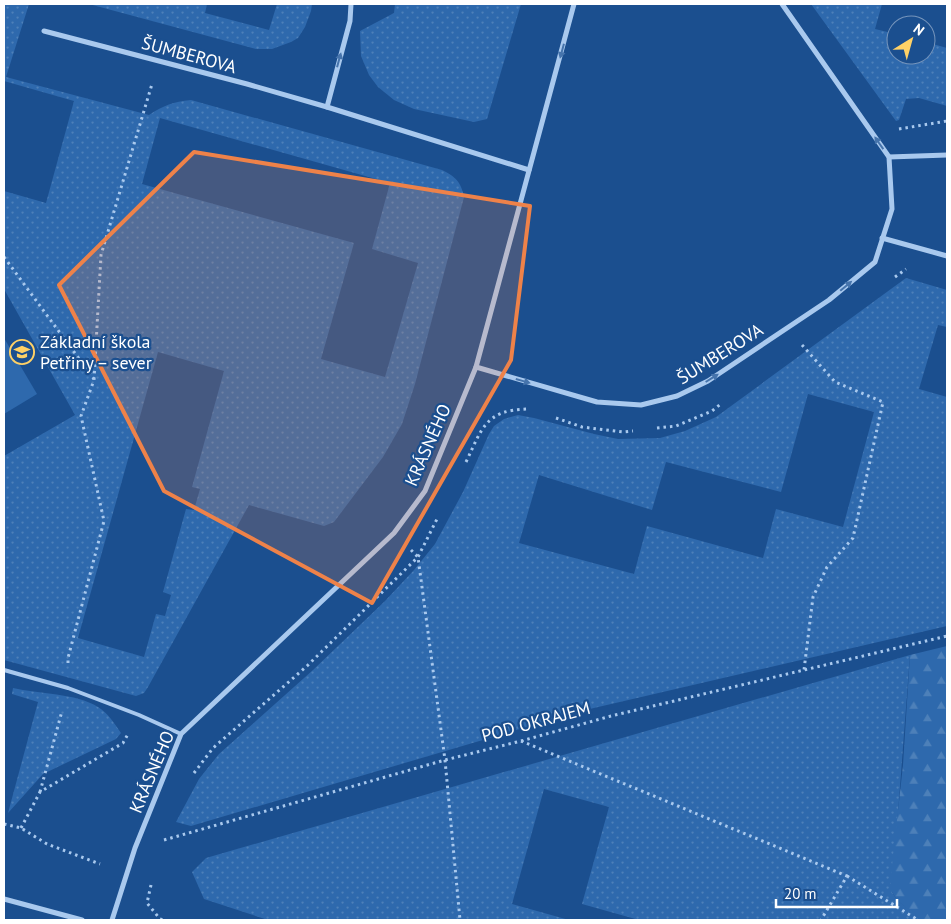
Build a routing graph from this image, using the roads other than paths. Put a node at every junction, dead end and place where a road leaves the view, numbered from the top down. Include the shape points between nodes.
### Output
1 (351, 4) edge
2 (574, 4) edge
3 (782, 4) edge
4 (44, 31) dead end
5 (327, 107) junction
6 (947, 155) edge
7 (889, 157) junction
8 (529, 170) junction
9 (882, 238) junction
10 (947, 256) edge
11 (476, 367) junction
12 (4, 670) edge
13 (181, 734) junction
14 (4, 899) edge
15 (82, 920) edge
16 (112, 920) edge

5 -> 1 street via 350,21
2 -> 8 street, KRÁSNÉHO
7 -> 3 street
4 - 5 street, ŠUMBEROVA
5 - 8 street, ŠUMBEROVA
6 - 7 street
7 - 9 street, ŠUMBEROVA via 892,209
8 - 11 street, KRÁSNÉHO
9 - 10 street
11 -> 9 street, ŠUMBEROVA via 597,402 642,405 677,396 708,381 829,300 875,262
11 - 13 street, KRÁSNÉHO via 425,491 394,533
12 - 13 lane via 68,688 139,714
13 - 16 street, KRÁSNÉHO via 135,848
14 - 15 street

